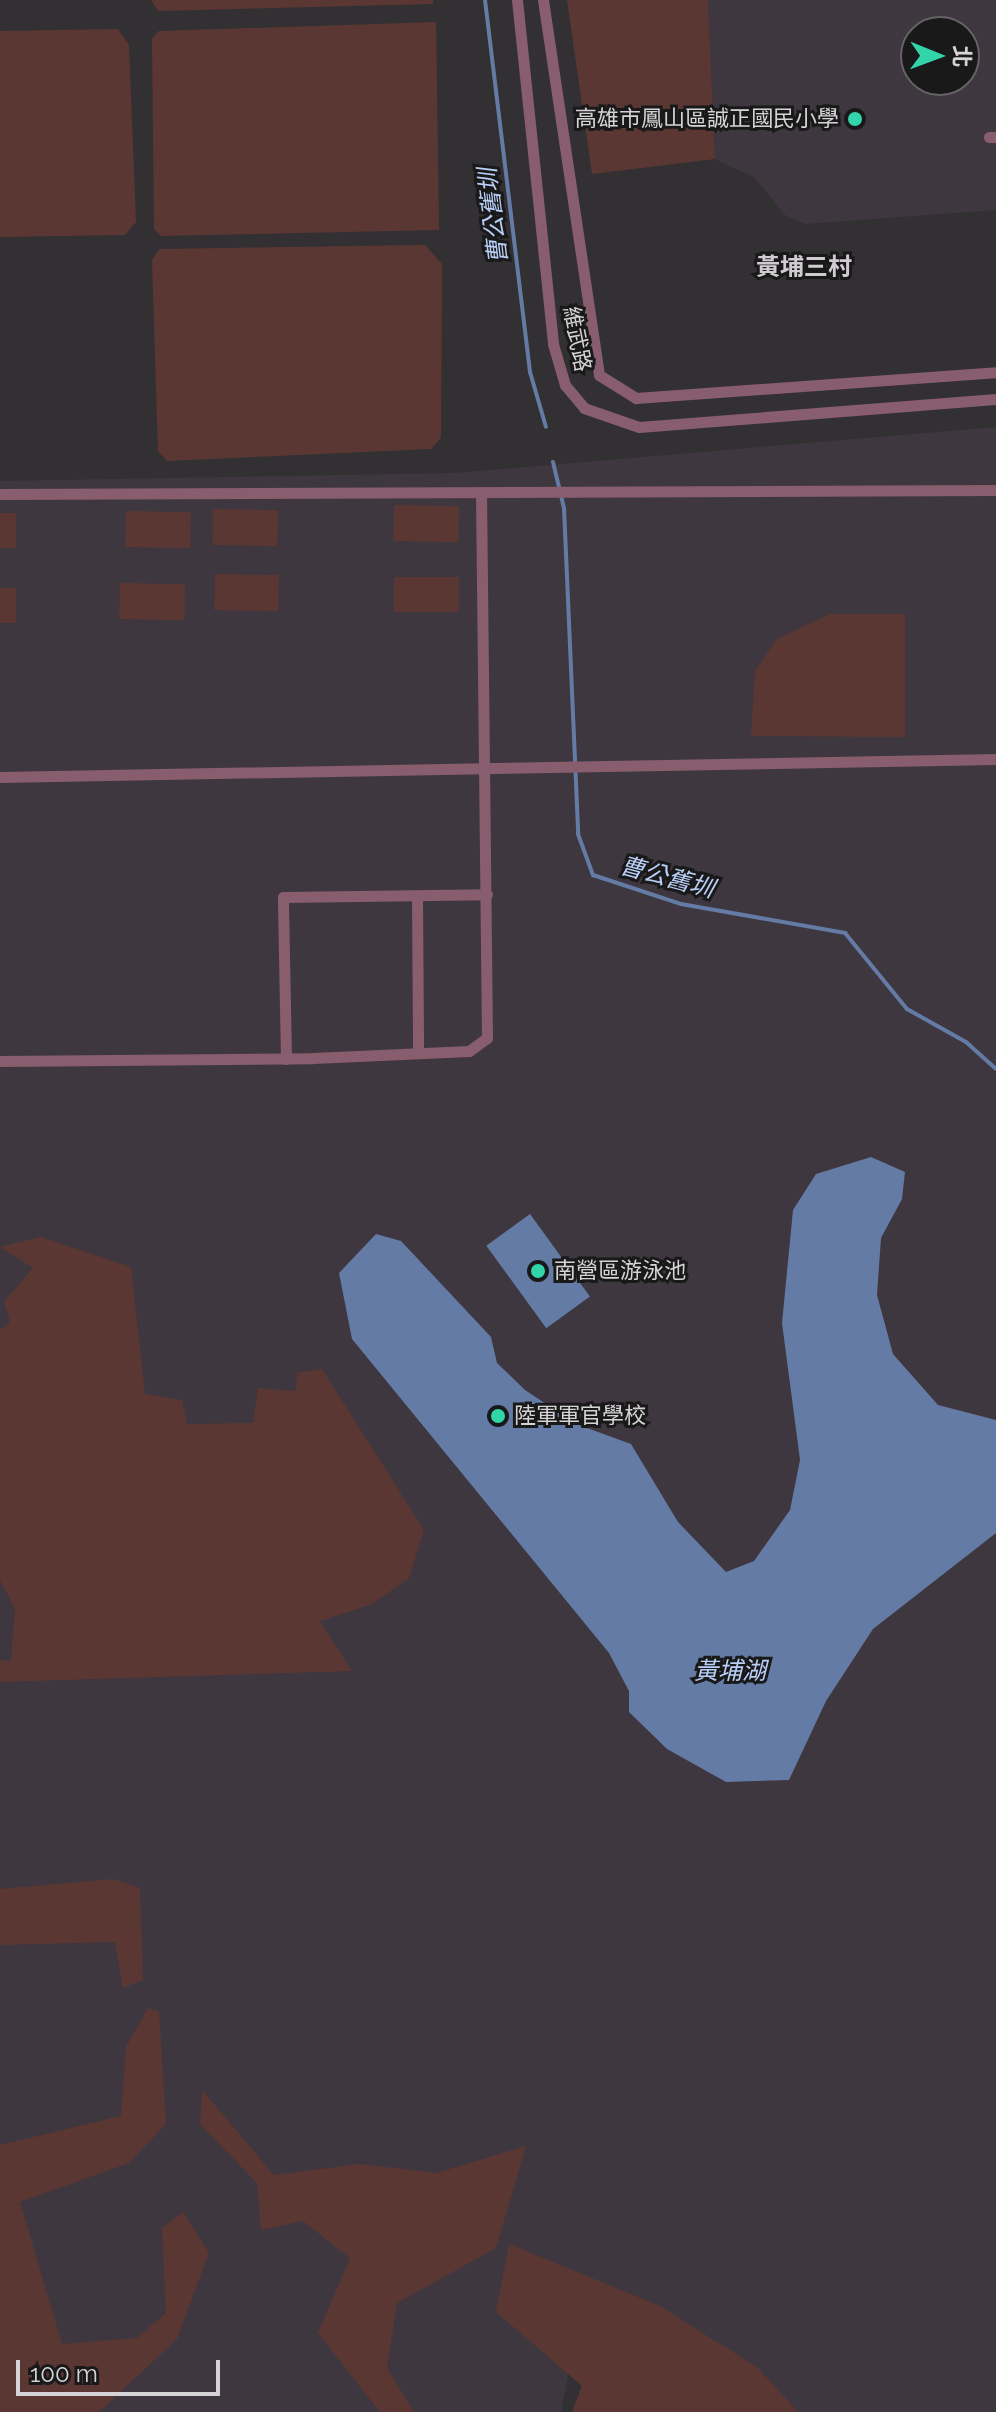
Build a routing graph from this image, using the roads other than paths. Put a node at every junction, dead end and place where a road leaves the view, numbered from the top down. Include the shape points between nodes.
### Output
1 (517, 0) edge
2 (543, 0) edge
3 (996, 372) edge
4 (996, 399) edge
5 (996, 490) edge
6 (481, 492) junction
7 (0, 494) edge
8 (996, 759) edge
9 (484, 768) junction
10 (0, 777) edge
11 (487, 894) junction
12 (417, 896) junction
13 (418, 1053) junction
14 (286, 1059) junction
15 (0, 1061) edge

1 - 4 street, 維武路 via 553,344 565,385 584,408 639,427
2 - 3 street, 維武路 via 599,375 636,398
5 - 6 street
6 - 7 street
6 - 9 street
8 - 9 street
9 - 10 street
9 - 11 street
11 - 12 street
11 - 13 street via 487,1038 469,1051
12 - 13 street
12 - 14 street via 283,897
13 - 14 street
14 - 15 street

